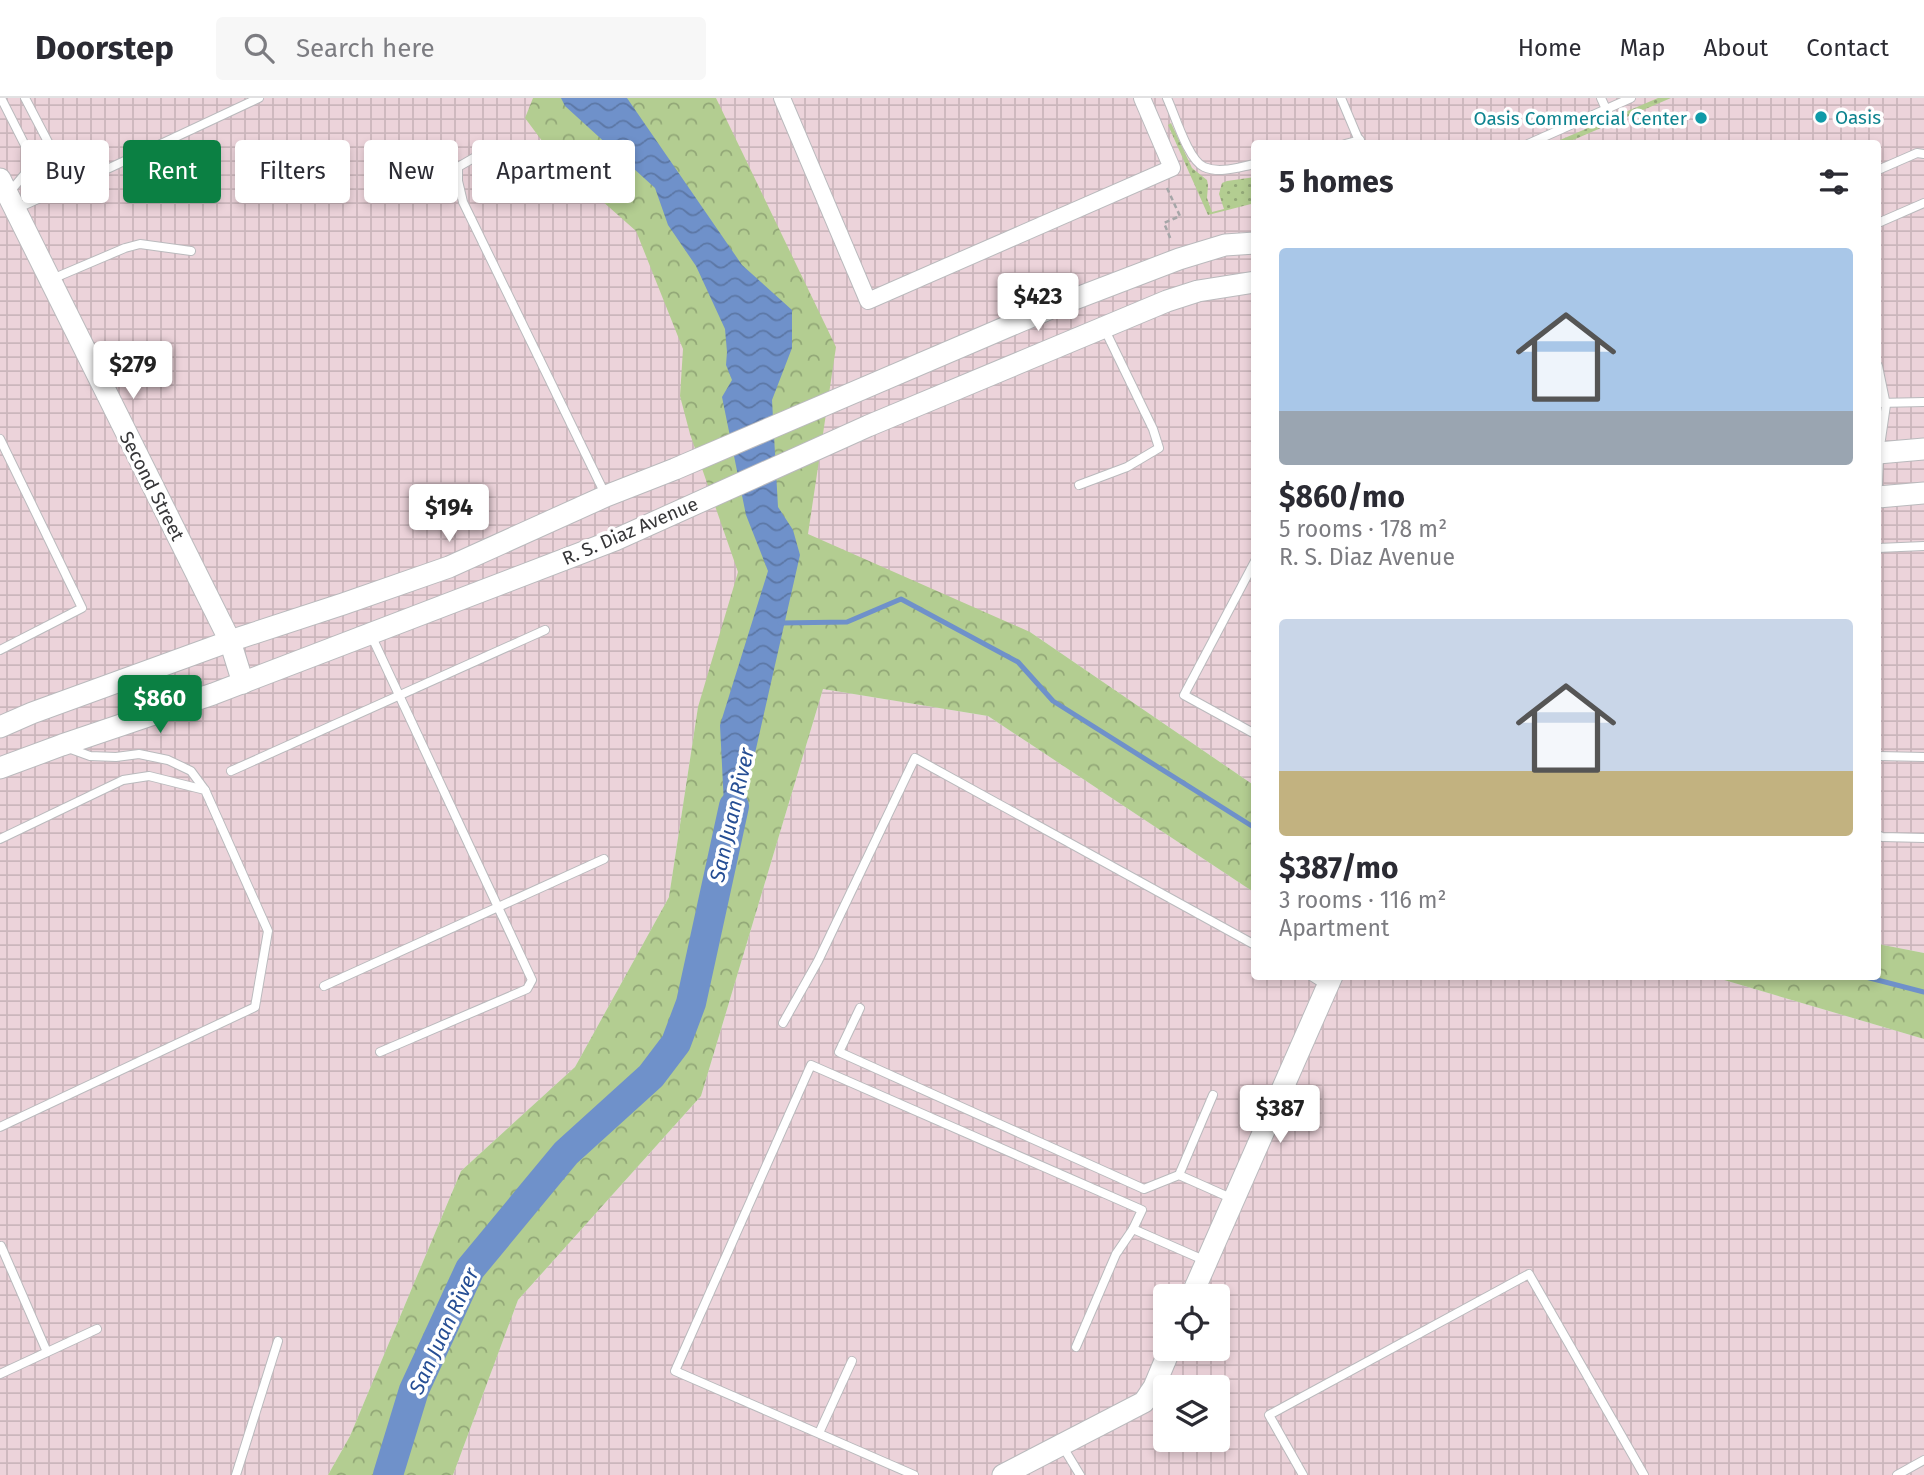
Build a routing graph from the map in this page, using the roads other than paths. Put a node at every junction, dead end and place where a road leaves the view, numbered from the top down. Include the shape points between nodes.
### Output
1 (1, 98) edge
2 (25, 98) edge
3 (259, 98) edge
4 (782, 98) edge
5 (1142, 98) edge
6 (1167, 98) edge
7 (1340, 98) edge
8 (1601, 98) edge
9 (1631, 98) edge
10 (1606, 109) junction
11 (47, 140) edge
12 (1360, 140) edge
13 (1537, 140) edge
14 (1924, 154) edge
15 (472, 159) edge
16 (1251, 165) edge
17 (109, 168) edge
18 (1881, 169) edge
19 (8, 194) edge
20 (1924, 203) edge
21 (1881, 222) edge
22 (1251, 243) edge
23 (191, 251) dead end
24 (50, 280) junction
25 (1251, 283) edge
26 (1051, 307) junction
27 (1104, 327) junction
28 (1064, 343) junction
29 (1924, 402) edge
30 (1882, 404) edge
31 (0, 439) edge
32 (1924, 449) edge
33 (1881, 453) edge
34 (1079, 485) dead end
35 (1924, 493) edge
36 (606, 496) junction
37 (1881, 497) edge
38 (1924, 546) edge
39 (1881, 548) edge
40 (1251, 569) edge
41 (545, 630) dead end
42 (371, 635) junction
43 (230, 641) junction
44 (0, 650) edge
45 (243, 683) junction
46 (400, 696) junction
47 (0, 727) edge
48 (1251, 732) edge
49 (62, 745) junction
50 (1881, 755) edge
51 (1924, 757) edge
52 (0, 768) edge
53 (231, 771) dead end
54 (205, 790) junction
55 (1881, 836) edge
56 (1924, 838) edge
57 (0, 839) edge
58 (604, 859) dead end
59 (498, 908) junction
60 (1251, 944) edge
61 (1323, 980) edge
62 (324, 986) dead end
63 (860, 1008) dead end
64 (783, 1023) dead end
65 (380, 1052) dead end
66 (1213, 1095) dead end
67 (0, 1127) edge
68 (1179, 1175) junction
69 (1234, 1199) junction
70 (1133, 1229) junction
71 (1, 1246) edge
72 (1206, 1261) junction
73 (1196, 1284) edge
74 (97, 1329) dead end
75 (278, 1341) dead end
76 (1076, 1347) dead end
77 (47, 1352) junction
78 (852, 1361) dead end
79 (1165, 1361) edge
80 (0, 1374) edge
81 (819, 1433) junction
82 (1061, 1444) junction
83 (1924, 1460) edge
84 (236, 1475) edge
85 (914, 1475) edge
86 (1003, 1475) edge
87 (1080, 1475) edge
88 (1303, 1475) edge
89 (1644, 1475) edge
90 (1897, 1475) edge

1 - 19 lane via 34,163
2 - 11 lane
3 - 17 lane
4 - 5 street via 868,301 1172,168
6 - 16 lane via 1202,166 1227,169
7 - 12 lane
8 - 10 lane
9 - 10 lane
10 - 13 lane
14 - 18 lane
15 - 36 lane via 458,167 463,202
19 - 24 street, Second Street
20 - 21 lane
22 - 26 street, R. S. Diaz Avenue via 1225,245 1179,259
23 - 24 lane via 140,244
24 - 43 street, Second Street
25 - 27 street, R. S. Diaz Avenue via 1198,290
26 - 28 street
26 - 36 street, R. S. Diaz Avenue
27 - 28 street, R. S. Diaz Avenue
27 - 34 lane via 1159,448 1127,467
28 - 42 street, R. S. Diaz Avenue via 615,540
29 - 30 lane
31 - 44 lane via 82,608
32 - 33 street
35 - 37 street
36 - 43 street, R. S. Diaz Avenue via 449,567
38 - 39 lane
40 - 48 lane via 1184,695
41 - 46 lane
42 - 45 street, R. S. Diaz Avenue
42 - 46 lane
43 - 45 street, Second Street
43 - 47 street, R. S. Diaz Avenue
45 - 49 street, R. S. Diaz Avenue
46 - 53 lane
46 - 59 lane
49 - 52 street, R. S. Diaz Avenue
49 - 54 lane via 90,756 139,754 168,760 191,771
50 - 51 lane
54 - 57 lane via 149,776 123,779
54 - 67 lane via 268,931 255,1007
55 - 56 lane
58 - 59 lane
59 - 62 lane
59 - 65 lane via 532,980 527,989
60 - 64 lane via 915,758 818,961
61 - 69 street
63 - 68 lane via 839,1052 1144,1189
66 - 68 lane
68 - 69 lane
69 - 72 street
70 - 72 lane
70 - 76 lane via 1116,1254
70 - 81 lane via 1142,1210 811,1065 676,1371
71 - 77 lane
72 - 73 street
74 - 77 lane
75 - 84 lane
77 - 80 lane
78 - 81 lane
79 - 82 street via 1144,1402
81 - 85 lane
82 - 86 street
82 - 87 lane
83 - 90 lane
88 - 89 lane via 1269,1415 1528,1273

